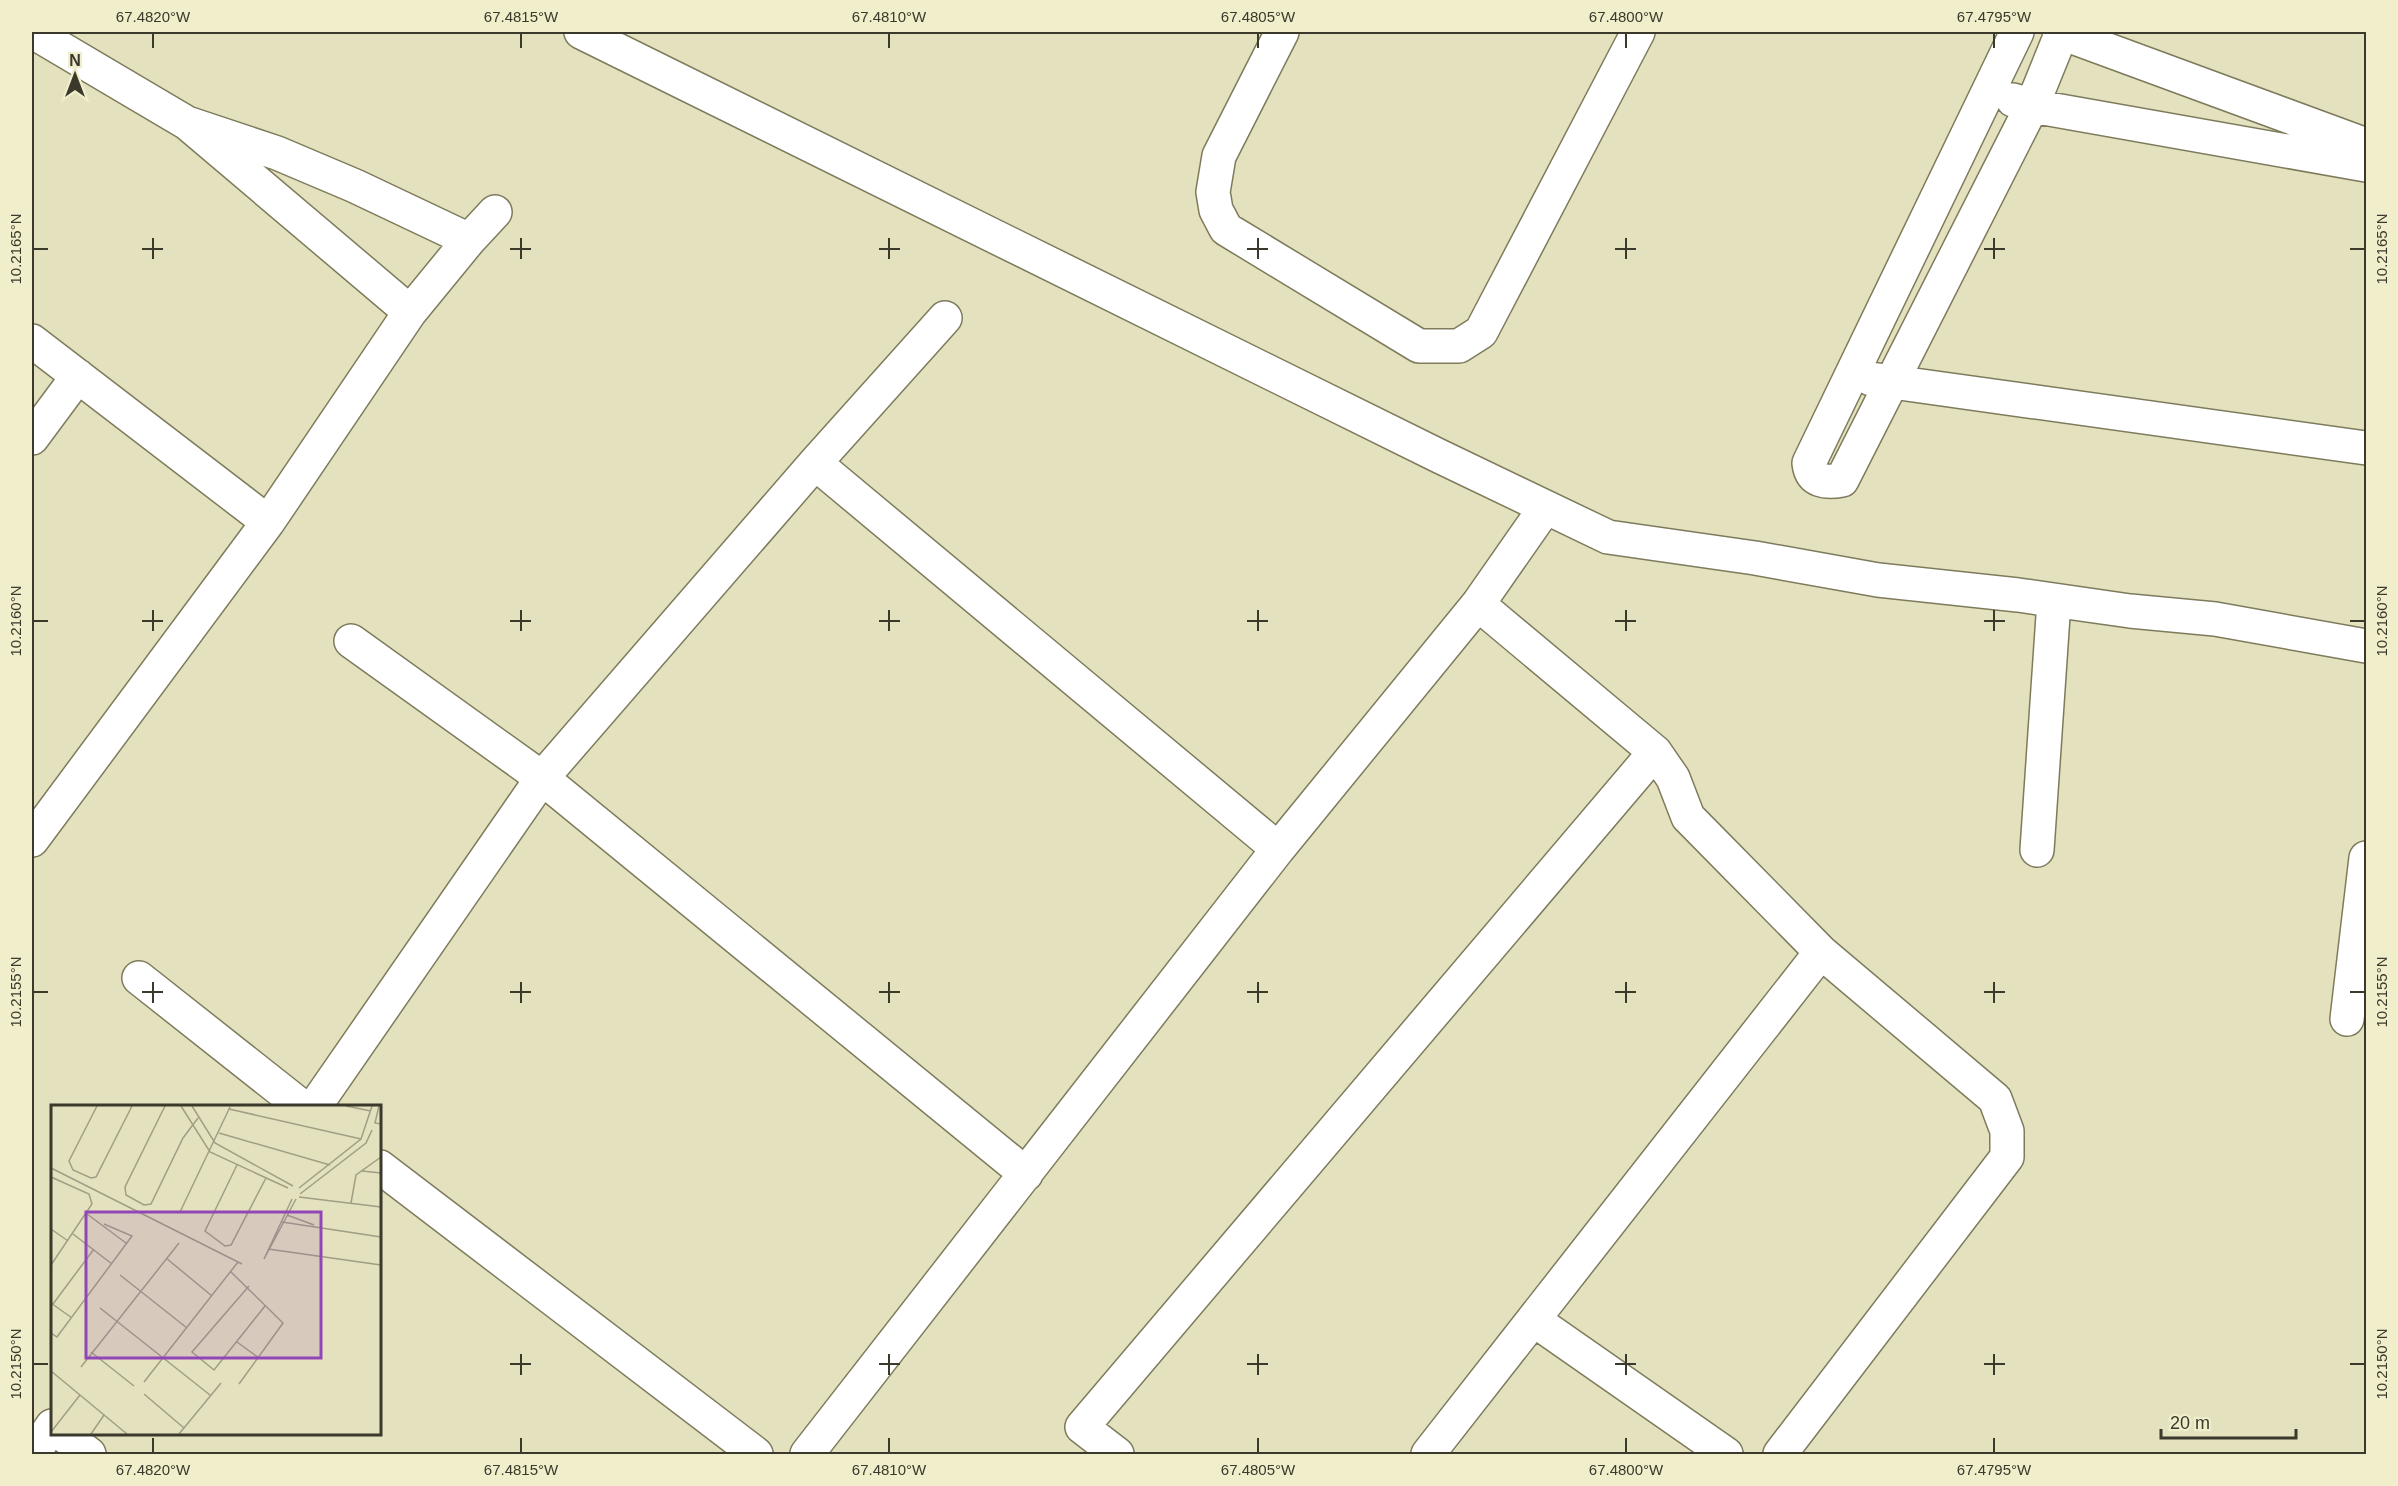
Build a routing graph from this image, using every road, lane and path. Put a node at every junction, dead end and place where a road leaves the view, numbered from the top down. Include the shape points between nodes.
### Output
1 (33, 32) edge
2 (581, 32) edge
3 (1282, 32) edge
4 (1638, 32) edge
5 (2017, 32) edge
6 (2061, 32) edge
7 (1988, 93) junction
8 (2032, 106) junction
9 (187, 123) junction
10 (2367, 145) edge
11 (2367, 165) edge
12 (495, 212) dead end
13 (469, 240) junction
14 (411, 312) junction
15 (945, 318) dead end
16 (32, 341) edge
17 (78, 376) junction
18 (1851, 376) junction
19 (1890, 381) junction
20 (32, 438) edge
21 (2367, 448) edge
22 (815, 463) junction
23 (1545, 508) junction
24 (268, 522) junction
25 (2055, 601) junction
26 (1479, 604) junction
27 (351, 641) dead end
28 (2367, 646) edge
29 (1655, 752) junction
30 (542, 778) junction
31 (32, 840) edge
32 (1278, 849) junction
33 (2037, 850) dead end
34 (2367, 858) edge
35 (1821, 952) junction
36 (140, 978) dead end
37 (2347, 1019) dead end
38 (299, 1105) edge
39 (316, 1105) edge
40 (381, 1168) edge
41 (1026, 1174) junction
42 (1534, 1320) junction
43 (51, 1428) edge
44 (63, 1435) edge
45 (33, 1455) edge
46 (88, 1455) edge
47 (756, 1455) edge
48 (807, 1455) edge
49 (1117, 1455) edge
50 (1428, 1455) edge
51 (1726, 1455) edge
52 (1780, 1455) edge

1 - 9 street
2 - 23 street
3 - 4 street via 1219,156 1213,192 1216,210 1226,229 1419,345 1459,346 1481,332
5 - 7 street
6 - 8 street
6 - 10 street
7 - 8 street
7 - 18 street
8 - 11 street
8 - 19 street
9 - 13 street via 277,153
9 - 14 street
12 - 13 street
13 - 14 street
14 - 24 street
15 - 22 street
16 - 17 street
17 - 20 street
17 - 24 street
18 - 19 street
18 - 19 street via 1809,463 1816,479 1842,480
19 - 21 street
22 - 30 street
22 - 32 street
23 - 25 street via 1608,537 1878,580
23 - 26 street
24 - 31 street
25 - 28 street via 2215,619
25 - 33 street
26 - 29 street
26 - 32 street
27 - 30 street
29 - 35 street via 1673,778 1688,817
29 - 49 street via 1082,1427
30 - 39 street
30 - 41 street
32 - 41 street
34 - 37 street
35 - 42 street
35 - 52 street via 1995,1099 2007,1131 2007,1157
36 - 38 street
40 - 47 street
41 - 48 street
42 - 50 street
42 - 51 street
43 - 45 street
44 - 46 street

